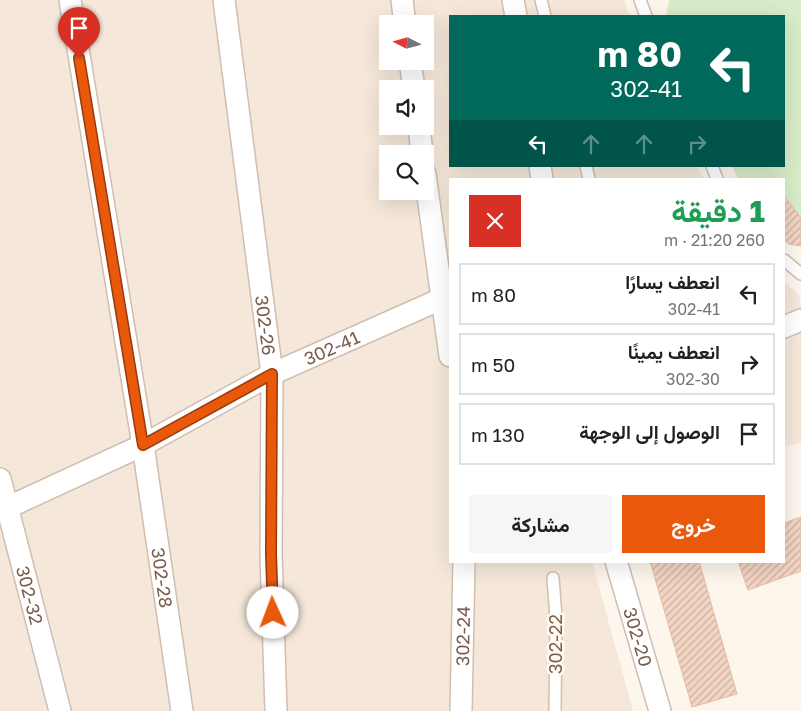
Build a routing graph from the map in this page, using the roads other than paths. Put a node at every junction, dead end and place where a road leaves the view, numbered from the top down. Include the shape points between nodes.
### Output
1 (70, 0) edge
2 (224, 0) edge
3 (402, 0) edge
4 (513, 0) edge
5 (541, 0) edge
6 (640, 0) edge
7 (404, 15) edge
8 (516, 15) edge
9 (545, 15) edge
10 (646, 15) edge
11 (429, 200) edge
12 (785, 261) edge
13 (801, 274) edge
14 (446, 296) edge
15 (801, 320) edge
16 (785, 327) edge
17 (449, 341) edge
18 (272, 374) junction
19 (143, 445) junction
20 (0, 479) edge
21 (3, 510) edge
22 (464, 563) edge
23 (617, 563) edge
24 (553, 578) dead end
25 (60, 711) edge
26 (182, 711) edge
27 (276, 711) edge
28 (461, 711) edge
29 (556, 711) edge
30 (660, 711) edge

1 - 19 street, 302-28
2 - 18 street, 302-26
3 - 7 street
4 - 8 street
5 - 9 lane
6 - 10 lane
11 - 14 street
12 - 13 lane
14 - 17 street
14 - 18 street, 302-41
15 - 16 street
18 - 19 street, 302-41
18 - 27 street, 302-26 via 271,554
19 - 21 street, 302-41
19 - 26 street, 302-28
20 - 21 street, 302-32
21 - 25 street, 302-32
22 - 28 street, 302-24
23 - 30 street, 302-20
24 - 29 lane, 302-22

